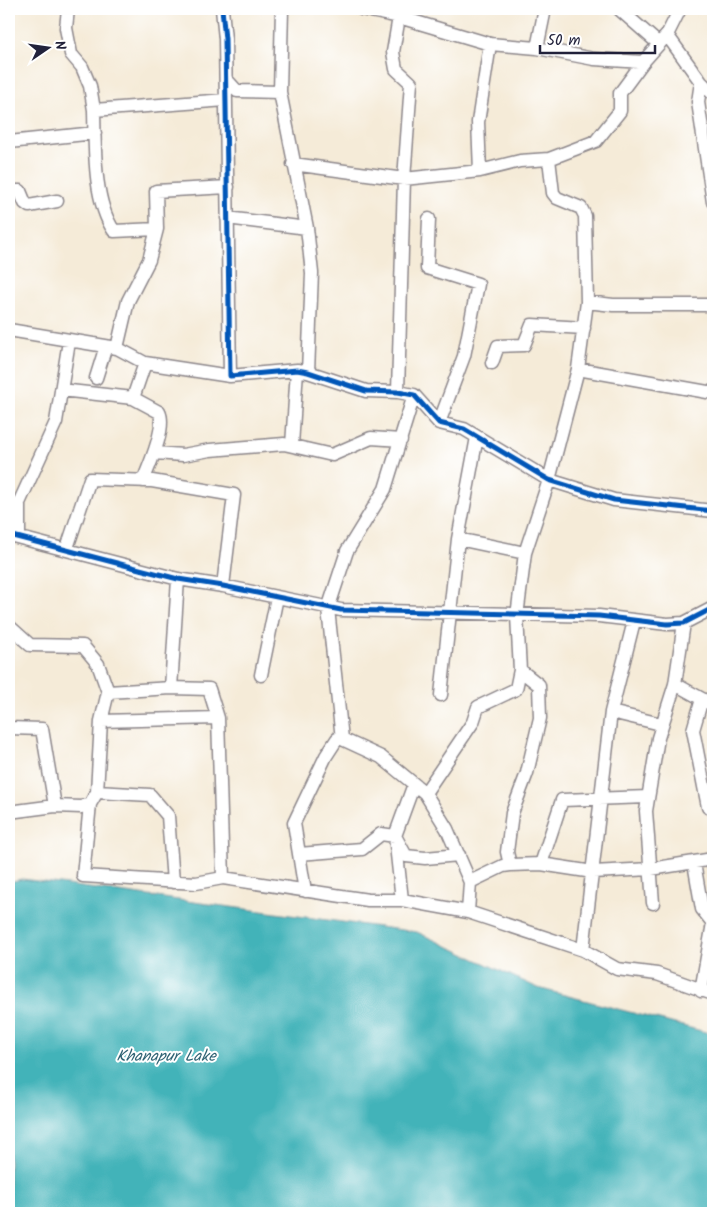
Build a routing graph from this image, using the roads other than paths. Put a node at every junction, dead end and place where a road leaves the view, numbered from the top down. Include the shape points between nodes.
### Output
1 (68, 9) edge
2 (222, 9) edge
3 (282, 9) edge
4 (361, 9) edge
5 (546, 9) edge
6 (619, 9) edge
7 (680, 9) edge
8 (399, 17) junction
9 (663, 40) junction
10 (490, 44) junction
11 (537, 48) junction
12 (643, 62) junction
13 (226, 79) junction
14 (701, 82) junction
15 (280, 92) junction
16 (713, 94) edge
17 (226, 100) junction
18 (94, 110) junction
19 (95, 133) junction
20 (9, 142) edge
21 (548, 159) junction
22 (293, 164) junction
23 (480, 171) junction
24 (404, 179) junction
25 (228, 187) junction
26 (9, 191) edge
27 (57, 201) dead end
28 (713, 202) edge
29 (227, 218) junction
30 (429, 219) dead end
31 (307, 228) junction
32 (157, 229) junction
33 (587, 302) junction
34 (713, 305) edge
35 (584, 328) junction
36 (9, 330) edge
37 (69, 341) junction
38 (112, 347) junction
39 (144, 363) junction
40 (492, 363) dead end
41 (578, 369) junction
42 (303, 371) junction
43 (230, 376) junction
44 (96, 378) dead end
45 (61, 390) junction
46 (398, 392) junction
47 (713, 393) edge
48 (414, 395) junction
49 (132, 398) junction
50 (439, 423) junction
51 (478, 437) junction
52 (401, 440) junction
53 (292, 445) junction
54 (155, 453) junction
55 (549, 480) junction
56 (143, 481) junction
57 (713, 511) edge
58 (14, 536) edge
59 (458, 539) junction
60 (67, 548) junction
61 (525, 553) junction
62 (178, 579) junction
63 (223, 586) junction
64 (277, 597) junction
65 (713, 608) edge
66 (328, 609) junction
67 (448, 614) junction
68 (517, 616) junction
69 (634, 621) junction
70 (684, 623) junction
71 (9, 626) edge
72 (520, 670) junction
73 (262, 675) dead end
74 (675, 684) junction
75 (171, 688) junction
76 (108, 692) junction
77 (441, 695) dead end
78 (708, 702) edge
79 (611, 712) junction
80 (218, 718) junction
81 (101, 721) junction
82 (661, 724) junction
83 (9, 728) edge
84 (342, 739) junction
85 (414, 784) junction
86 (709, 786) edge
87 (97, 792) junction
88 (425, 793) junction
89 (648, 797) junction
90 (601, 798) junction
91 (90, 804) junction
92 (56, 806) junction
93 (713, 809) edge
94 (9, 812) edge
95 (395, 836) junction
96 (299, 854) junction
97 (458, 855) junction
98 (713, 859) edge
99 (694, 863) junction
100 (541, 864) junction
101 (510, 866) junction
102 (650, 869) junction
103 (593, 872) junction
104 (223, 878) junction
105 (173, 882) junction
106 (470, 882) junction
107 (305, 891) junction
108 (402, 900) junction
109 (652, 903) dead end
110 (468, 912) junction
111 (584, 950) junction
112 (707, 993) edge

1 - 18 street via 66,28 71,54 82,67 90,86
2 - 13 street
3 - 15 street
4 - 8 street
5 - 11 street
6 - 9 street
7 - 9 street
8 - 10 street
8 - 24 street via 393,52 396,69 410,83
9 - 12 street
9 - 14 street
10 - 11 street
10 - 23 street via 478,122
11 - 12 street via 594,59
12 - 21 street via 620,92 620,111 596,142
13 - 15 street via 237,91
13 - 17 street
14 - 16 street
14 - 28 street via 698,102
15 - 22 street
17 - 18 street
17 - 25 street
18 - 19 street
19 - 20 street
19 - 32 street via 100,199 106,219 114,231
21 - 23 street via 520,161
21 - 33 street via 553,193 557,198 581,208 585,216
22 - 24 street
22 - 31 street
23 - 24 street
24 - 46 street
25 - 29 street
25 - 32 street via 156,191
26 - 27 street via 20,191 29,206
29 - 31 street
29 - 43 street
30 - 50 street via 428,268 478,284 464,356
31 - 42 street via 312,273
32 - 38 street via 149,260 128,301
33 - 34 street
33 - 35 street
35 - 40 street via 532,325 524,345 498,346
35 - 41 street
36 - 37 street
37 - 38 street
37 - 45 street
38 - 39 street
38 - 44 street
39 - 43 street
39 - 49 street
41 - 47 street
41 - 55 street
42 - 43 street
42 - 46 street via 366,392
42 - 53 street
45 - 49 street
45 - 58 street via 56,422 19,503
46 - 48 street
48 - 50 street
48 - 52 street
49 - 54 street via 161,416
50 - 51 street via 464,428
51 - 55 street
51 - 59 street
52 - 53 street via 370,438 332,455
52 - 66 street via 385,489 347,551
53 - 54 street via 210,450 184,455
54 - 56 street
55 - 57 street via 614,500
55 - 61 street
56 - 60 street via 90,480
56 - 63 street via 234,495
58 - 60 street
59 - 61 street
59 - 67 street
60 - 62 street
61 - 68 street
62 - 63 street
62 - 75 street
63 - 64 street
64 - 66 street
64 - 73 street
65 - 70 street
66 - 67 street
66 - 84 street
67 - 68 street
67 - 77 street
68 - 69 street via 599,616
68 - 72 street
69 - 70 street
69 - 79 street
70 - 74 street
71 - 76 street via 30,645 84,646 98,664
72 - 88 street via 516,689 478,707 473,722
72 - 101 street via 539,685 540,718 527,773 512,812 507,852
74 - 78 street
74 - 82 street
75 - 76 street
75 - 80 street via 209,689
76 - 81 street
78 - 86 street via 693,730
79 - 82 street
79 - 90 street
80 - 81 street
80 - 104 street
81 - 87 street
82 - 89 street
83 - 92 street via 42,729
84 - 85 street via 381,757
84 - 96 street via 336,739 326,756 294,823
85 - 88 street
85 - 95 street
86 - 93 street via 708,806
87 - 91 street
87 - 105 street via 150,795 168,816
88 - 97 street via 447,829
89 - 90 street
89 - 102 street
90 - 100 street via 562,800
90 - 103 street
91 - 92 street
91 - 105 street via 83,876
92 - 94 street
95 - 96 street via 381,834 362,849
95 - 97 street via 406,856
95 - 108 street
96 - 107 street
97 - 106 street
98 - 99 street
99 - 102 street
99 - 112 street via 702,908 713,923
100 - 101 street
100 - 103 street
101 - 106 street via 503,866
102 - 103 street
102 - 109 street
103 - 111 street
104 - 105 street via 196,883
104 - 107 street
106 - 110 street
107 - 108 street via 368,900
108 - 110 street
110 - 111 street
111 - 112 street via 617,969 656,974

